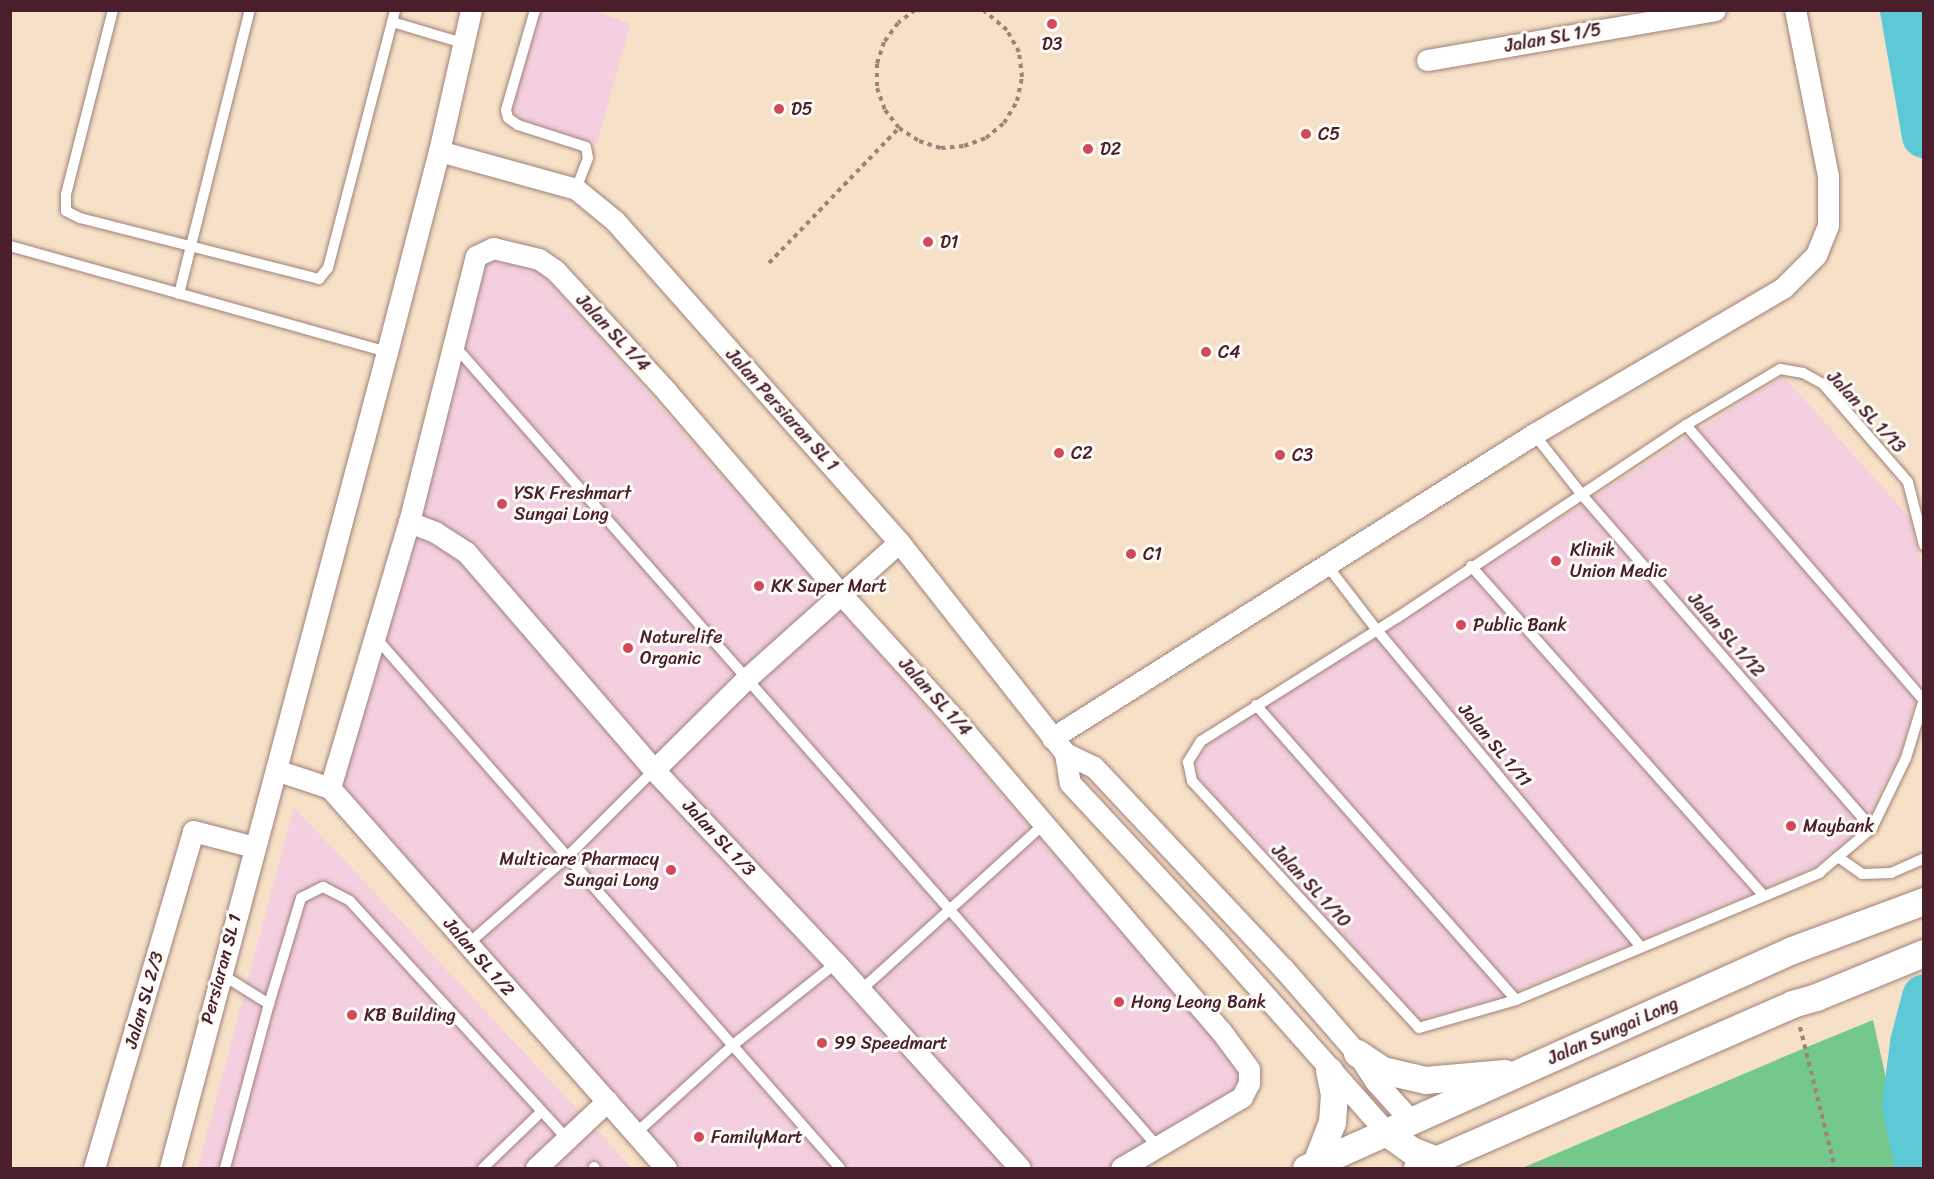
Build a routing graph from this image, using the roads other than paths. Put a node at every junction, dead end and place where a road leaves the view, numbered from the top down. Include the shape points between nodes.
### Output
1 (113, 10) edge
2 (250, 10) edge
3 (395, 10) edge
4 (471, 10) edge
5 (535, 10) edge
6 (1715, 10) edge
7 (1795, 10) edge
8 (392, 22) junction
9 (464, 43) junction
10 (1427, 60) dead end
11 (439, 151) junction
12 (576, 189) junction
13 (10, 246) edge
14 (191, 246) junction
15 (179, 294) junction
16 (452, 344) junction
17 (387, 352) junction
18 (1686, 425) junction
19 (1534, 434) junction
20 (1583, 495) junction
21 (409, 522) junction
22 (899, 542) junction
23 (1923, 545) edge
24 (1326, 564) junction
25 (1471, 566) junction
26 (842, 594) junction
27 (1376, 629) junction
28 (376, 638) junction
29 (746, 679) junction
30 (1923, 699) edge
31 (1257, 705) junction
32 (1058, 746) junction
33 (276, 770) junction
34 (654, 770) junction
35 (330, 788) junction
36 (1046, 823) junction
37 (1872, 828) junction
38 (254, 847) junction
39 (568, 856) junction
40 (1838, 857) junction
41 (1923, 858) edge
42 (1764, 896) junction
43 (1923, 901) edge
44 (949, 910) junction
45 (468, 944) junction
46 (1640, 946) junction
47 (1923, 952) edge
48 (836, 963) junction
49 (220, 974) junction
50 (861, 990) junction
51 (1516, 1000) junction
52 (269, 1004) junction
53 (733, 1046) junction
54 (1357, 1053) junction
55 (1329, 1071) junction
56 (1527, 1071) junction
57 (607, 1101) junction
58 (541, 1112) junction
59 (1412, 1122) junction
60 (1387, 1133) junction
61 (635, 1134) junction
62 (567, 1139) junction
63 (1157, 1146) junction
64 (1417, 1162) edge
65 (1311, 1166) edge
66 (94, 1168) edge
67 (170, 1168) edge
68 (225, 1168) edge
69 (483, 1168) edge
70 (536, 1168) edge
71 (666, 1168) edge
72 (840, 1168) edge
73 (1020, 1168) edge
74 (1121, 1168) edge

1 - 14 lane via 66,195 66,211
2 - 14 lane
3 - 8 lane
4 - 9 street, Persiaran SL 1
5 - 12 lane via 506,110 508,118 518,125 586,147 588,158
6 - 10 street, Jalan SL 1/5
7 - 19 street via 1828,176 1828,225 1816,255 1783,288
8 - 9 lane
8 - 14 lane via 328,268 319,279
9 - 11 street, Persiaran SL 1
11 - 12 street, Jalan Persiaran SL 1
11 - 17 street, Persiaran SL 1
12 - 22 street, Jalan Persiaran SL 1 via 615,221
13 - 15 lane
14 - 15 lane
15 - 17 lane
16 - 21 street
16 - 26 street, Jalan SL 1/4 via 476,256 493,248 538,259 555,270 667,392
16 - 29 lane
17 - 33 street, Persiaran SL 1
18 - 20 lane
18 - 23 lane, Jalan SL 1/13 via 1780,369 1803,373 1822,384 1908,482
18 - 30 lane
19 - 20 lane, Jalan SL 1/12
19 - 24 street
20 - 25 lane
20 - 37 lane, Jalan SL 1/12
21 - 28 street
21 - 34 street, Jalan SL 1/3 via 435,532 466,552
22 - 26 street
22 - 32 street, Jalan Persiaran SL 1
24 - 27 lane, Jalan SL 1/11
24 - 32 street
25 - 27 lane
25 - 42 lane
26 - 29 street
26 - 36 street, Jalan SL 1/4
27 - 31 lane
27 - 46 lane, Jalan SL 1/11
28 - 35 street
28 - 39 lane
29 - 34 street
29 - 44 lane
30 - 37 lane via 1906,758
31 - 51 lane
31 - 51 lane, Jalan SL 1/10 via 1201,741 1188,762 1192,781 1419,1028
32 - 54 street via 1094,767 1283,968
32 - 55 street via 1070,783 1270,1000
33 - 35 street
33 - 38 street, Persiaran SL 1
34 - 39 lane
34 - 48 street, Jalan SL 1/3
35 - 45 street, Jalan SL 1/2
36 - 44 lane
36 - 63 street, Jalan SL 1/4 via 1249,1069 1249,1083 1242,1096
37 - 40 lane
38 - 49 street, Persiaran SL 1
38 - 66 street, Jalan SL 2/3 via 193,831
39 - 45 lane
39 - 53 lane
40 - 41 lane via 1862,874 1891,873
40 - 42 lane via 1819,873
42 - 46 lane
43 - 56 street, Jalan Sungai Long via 1792,950
44 - 50 lane
44 - 63 lane
45 - 57 street, Jalan SL 1/2
46 - 51 lane
47 - 64 street
48 - 50 street, Jalan SL 1/3
48 - 53 lane
49 - 52 lane
49 - 67 street, Persiaran SL 1
50 - 73 street, Jalan SL 1/3
52 - 58 lane via 301,898 323,887 350,901
52 - 68 lane
53 - 61 lane
53 - 72 lane
54 - 56 street via 1382,1070 1425,1080
54 - 59 street via 1376,1082
55 - 60 street
55 - 65 street via 1334,1094 1332,1122
56 - 59 street, Jalan Sungai Long
57 - 61 street, Jalan SL 1/2
57 - 62 street
58 - 62 lane
58 - 69 lane
59 - 60 street, Jalan Sungai Long
59 - 64 street
60 - 64 street
60 - 65 street, Jalan Sungai Long
61 - 71 street, Jalan SL 1/2
62 - 70 street
63 - 74 street, Jalan SL 1/4

